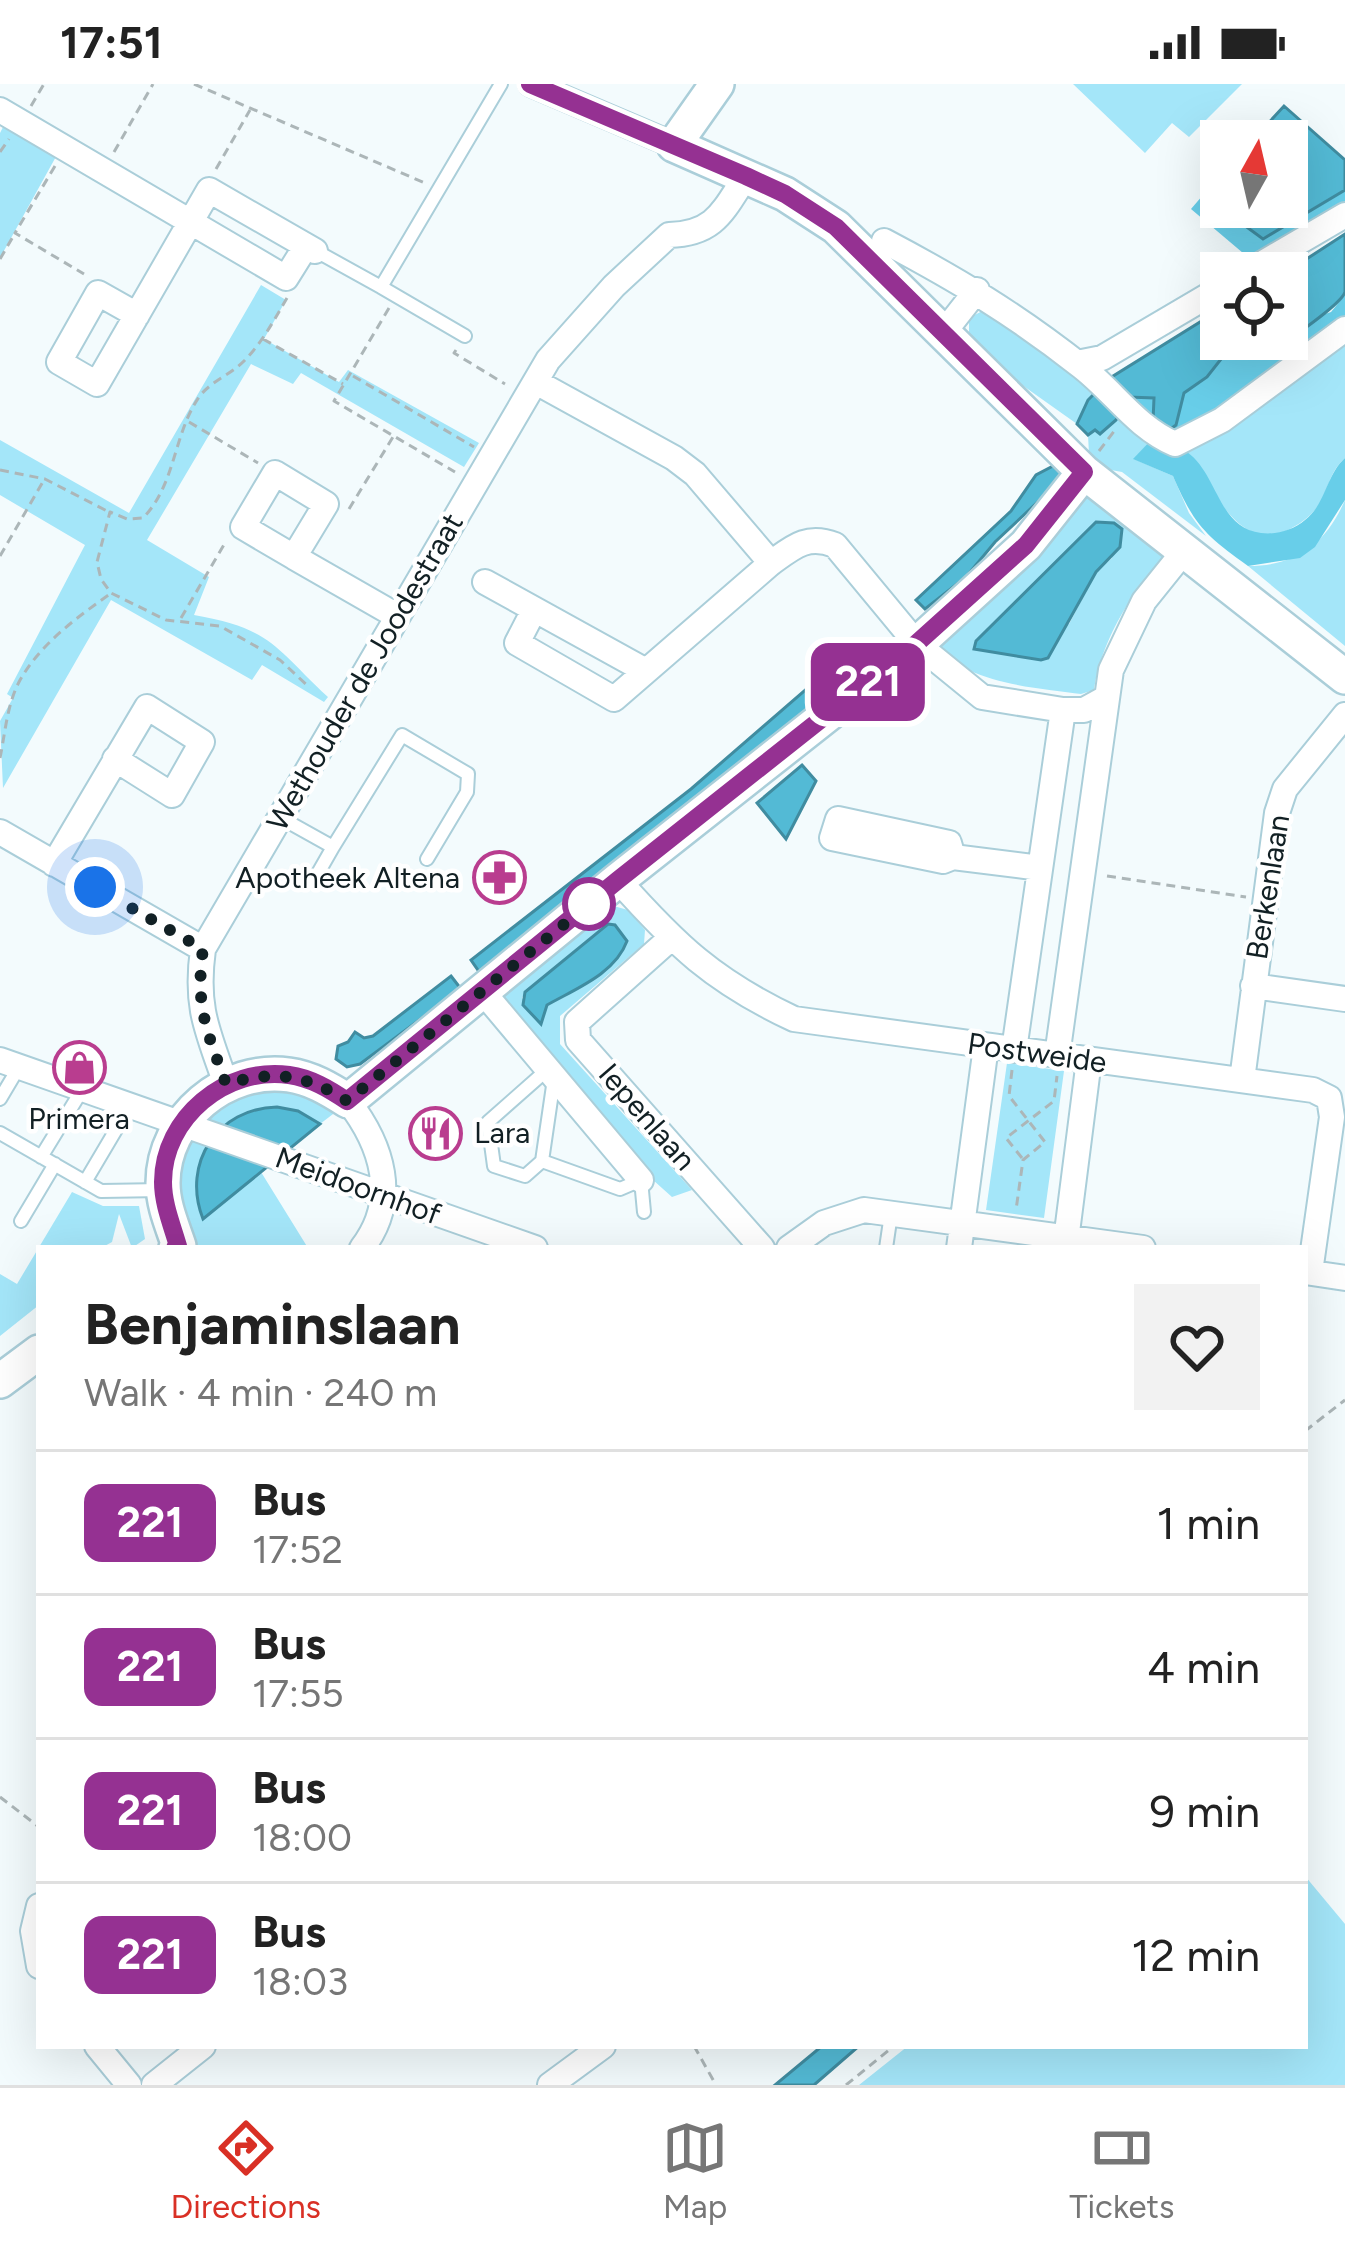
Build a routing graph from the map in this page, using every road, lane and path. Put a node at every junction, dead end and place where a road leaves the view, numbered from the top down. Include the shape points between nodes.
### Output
1 (153, 84) edge
2 (194, 84) edge
3 (501, 84) edge
4 (531, 84) edge
5 (717, 84) edge
6 (251, 108) junction
7 (0, 110) edge
8 (674, 145) junction
9 (67, 147) junction
10 (104, 169) junction
11 (746, 176) junction
12 (438, 188) junction
13 (208, 190) junction
14 (1345, 214) edge
15 (191, 220) junction
16 (15, 233) junction
17 (884, 241) dead end
18 (310, 248) junction
19 (1281, 252) edge
20 (0, 259) edge
21 (294, 286) dead end
22 (381, 287) junction
23 (976, 290) junction
24 (98, 293) junction
25 (396, 296) junction
26 (1200, 300) edge
27 (137, 315) junction
28 (1345, 329) edge
29 (944, 332) junction
30 (465, 336) joint
31 (263, 339) junction
32 (1077, 363) junction
33 (350, 374) junction
34 (344, 384) junction
35 (531, 390) junction
36 (1127, 410) junction
37 (188, 421) junction
38 (393, 436) junction
39 (491, 457) junction
40 (0, 470) edge
41 (1084, 472) junction
42 (275, 473) junction
43 (45, 478) junction
44 (476, 484) junction
45 (326, 504) junction
46 (110, 512) junction
47 (243, 527) junction
48 (1185, 550) junction
49 (0, 556) edge
50 (294, 557) junction
51 (771, 563) junction
52 (485, 582) dead end
53 (111, 593) junction
54 (533, 612) junction
55 (397, 616) junction
56 (180, 620) junction
57 (916, 644) junction
58 (646, 671) junction
59 (1345, 677) edge
60 (310, 688) dead end
61 (1104, 699) junction
62 (1063, 710) junction
63 (1345, 715) edge
64 (0, 758) edge
65 (115, 759) dead end
66 (280, 817) junction
67 (0, 832) edge
68 (333, 848) junction
69 (953, 857) dead end
70 (428, 859) dead end
71 (54, 864) junction
72 (1041, 867) junction
73 (1082, 872) junction
74 (618, 880) junction
75 (314, 882) dead end
76 (1265, 900) junction
77 (671, 938) junction
78 (203, 949) junction
79 (1253, 986) junction
80 (480, 987) junction
81 (1345, 999) edge
82 (986, 1046) junction
83 (1014, 1050) junction
84 (1059, 1056) junction
85 (1089, 1060) junction
86 (10, 1063) edge
87 (551, 1073) junction
88 (1242, 1080) junction
89 (226, 1084) junction
90 (82, 1088) junction
91 (0, 1099) edge
92 (347, 1101) junction
93 (130, 1105) junction
94 (1028, 1121) junction
95 (192, 1127) junction
96 (0, 1133) edge
97 (48, 1160) junction
98 (1023, 1160) junction
99 (542, 1161) junction
100 (641, 1180) junction
101 (85, 1182) junction
102 (164, 1190) junction
103 (384, 1195) junction
104 (644, 1212) dead end
105 (891, 1214) junction
106 (21, 1221) dead end
107 (1014, 1231) junction
108 (961, 1236) edge
109 (1066, 1243) edge
110 (178, 1245) edge
111 (364, 1245) edge
112 (526, 1245) edge
113 (759, 1245) edge
114 (794, 1245) edge
115 (886, 1245) edge
116 (1097, 1245) edge
117 (1308, 1266) edge
118 (1308, 1272) edge
119 (1345, 1278) edge
120 (36, 1354) edge
121 (0, 1382) edge
122 (1345, 1400) edge
123 (1308, 1429) edge
124 (0, 1797) edge
125 (36, 1825) edge
126 (36, 1918) edge
127 (36, 1948) edge
128 (99, 2049) edge
129 (199, 2049) edge
130 (599, 2049) edge
131 (696, 2049) edge
132 (890, 2049) edge
133 (129, 2085) edge
134 (154, 2085) edge
135 (550, 2085) edge
136 (716, 2085) edge
137 (846, 2085) edge

1 - 10 path
2 - 6 path
3 - 12 lane
4 - 8 street
5 - 8 street
6 - 12 path
6 - 13 path
7 - 9 street
8 - 11 street
9 - 10 street
9 - 16 path
10 - 15 street
11 - 29 street via 836,227
11 - 35 street, Wethouder de Joodestraat via 716,222 669,235 614,286
12 - 22 lane
13 - 15 street
13 - 18 street
14 - 19 street
15 - 18 street via 286,278
15 - 27 street
16 - 20 path
16 - 24 path via 93,279
17 - 23 street
18 - 22 lane
21 - 31 path
22 - 25 lane
23 - 29 street
23 - 32 street
24 - 27 street
24 - 27 street via 59,362 97,384
25 - 30 lane
25 - 33 path
26 - 32 street via 1102,358
28 - 36 street via 1222,420 1175,444
29 - 41 street
30 - 35 path via 454,353
31 - 34 path
31 - 37 path via 200,397
32 - 36 street
33 - 34 path
33 - 39 path
34 - 38 path via 334,401
35 - 39 street, Wethouder de Joodestraat
35 - 51 street via 674,458
36 - 41 path
37 - 42 path
37 - 46 path via 153,508 143,518
38 - 44 path
38 - 45 path via 351,510 336,500
39 - 44 street, Wethouder de Joodestraat
40 - 43 path
41 - 48 street
41 - 57 street via 1026,545
42 - 45 street
42 - 47 street
43 - 46 path
43 - 49 path
44 - 55 street, Wethouder de Joodestraat
45 - 50 street
46 - 53 path via 97,562
47 - 50 street
47 - 56 path via 234,528
48 - 59 street
48 - 61 street via 1125,634
50 - 55 street
51 - 57 street via 799,542 835,545
51 - 58 street
52 - 54 street
53 - 56 path via 148,614
53 - 64 path via 33,661 17,686
54 - 58 street
54 - 58 street via 517,643 614,699
55 - 66 street, Wethouder de Joodestraat
56 - 60 path via 252,642
57 - 62 street via 982,698
57 - 74 street
61 - 62 street
61 - 73 street
62 - 72 street
63 - 76 street, Berkenlaan via 1286,789
65 - 71 street
66 - 68 lane
66 - 78 street, Wethouder de Joodestraat
67 - 71 street
68 - 70 lane via 402,736 467,774 466,792
68 - 75 lane
69 - 72 street
71 - 78 street
72 - 73 street
72 - 73 street
72 - 83 street
73 - 76 path
73 - 84 street
74 - 77 street, Postweide
74 - 80 street
76 - 79 street, Berkenlaan
77 - 82 street, Postweide via 747,997 794,1019
77 - 113 street, Iepenlaan via 577,1022 578,1040
78 - 89 street via 200,1011
79 - 81 street
79 - 88 street, Berkenlaan
80 - 87 street
80 - 92 street
82 - 83 street, Postweide
82 - 108 street
83 - 84 street, Postweide
83 - 94 path via 1009,1096
84 - 85 street, Postweide
84 - 94 path via 1054,1101
85 - 88 street, Postweide
85 - 109 street
86 - 90 street, Meidoornhof
86 - 91 lane
87 - 99 lane
87 - 99 lane via 488,1122 494,1166 525,1176
87 - 100 street
88 - 117 street, Postweide via 1329,1098
89 - 92 street via 290,1075
89 - 95 street via 201,1101
90 - 93 street, Meidoornhof
90 - 97 lane
92 - 103 street via 370,1130
93 - 95 street, Meidoornhof
93 - 101 lane
94 - 98 path via 1045,1142
94 - 98 path via 1006,1138
95 - 102 street via 168,1152
95 - 103 street, Meidoornhof
96 - 97 lane
97 - 101 lane
97 - 106 lane
98 - 107 path
99 - 100 lane via 620,1190
100 - 104 lane
101 - 102 lane via 101,1191
102 - 110 street
103 - 111 street
103 - 112 street, Meidoornhof
105 - 108 street
105 - 114 street via 844,1214
105 - 115 lane
107 - 108 street
107 - 109 street
109 - 116 street
118 - 119 street, Postweide
120 - 121 street
122 - 123 path
124 - 125 path
126 - 127 street
128 - 133 street
129 - 134 street
130 - 135 street
131 - 136 path
132 - 137 path

